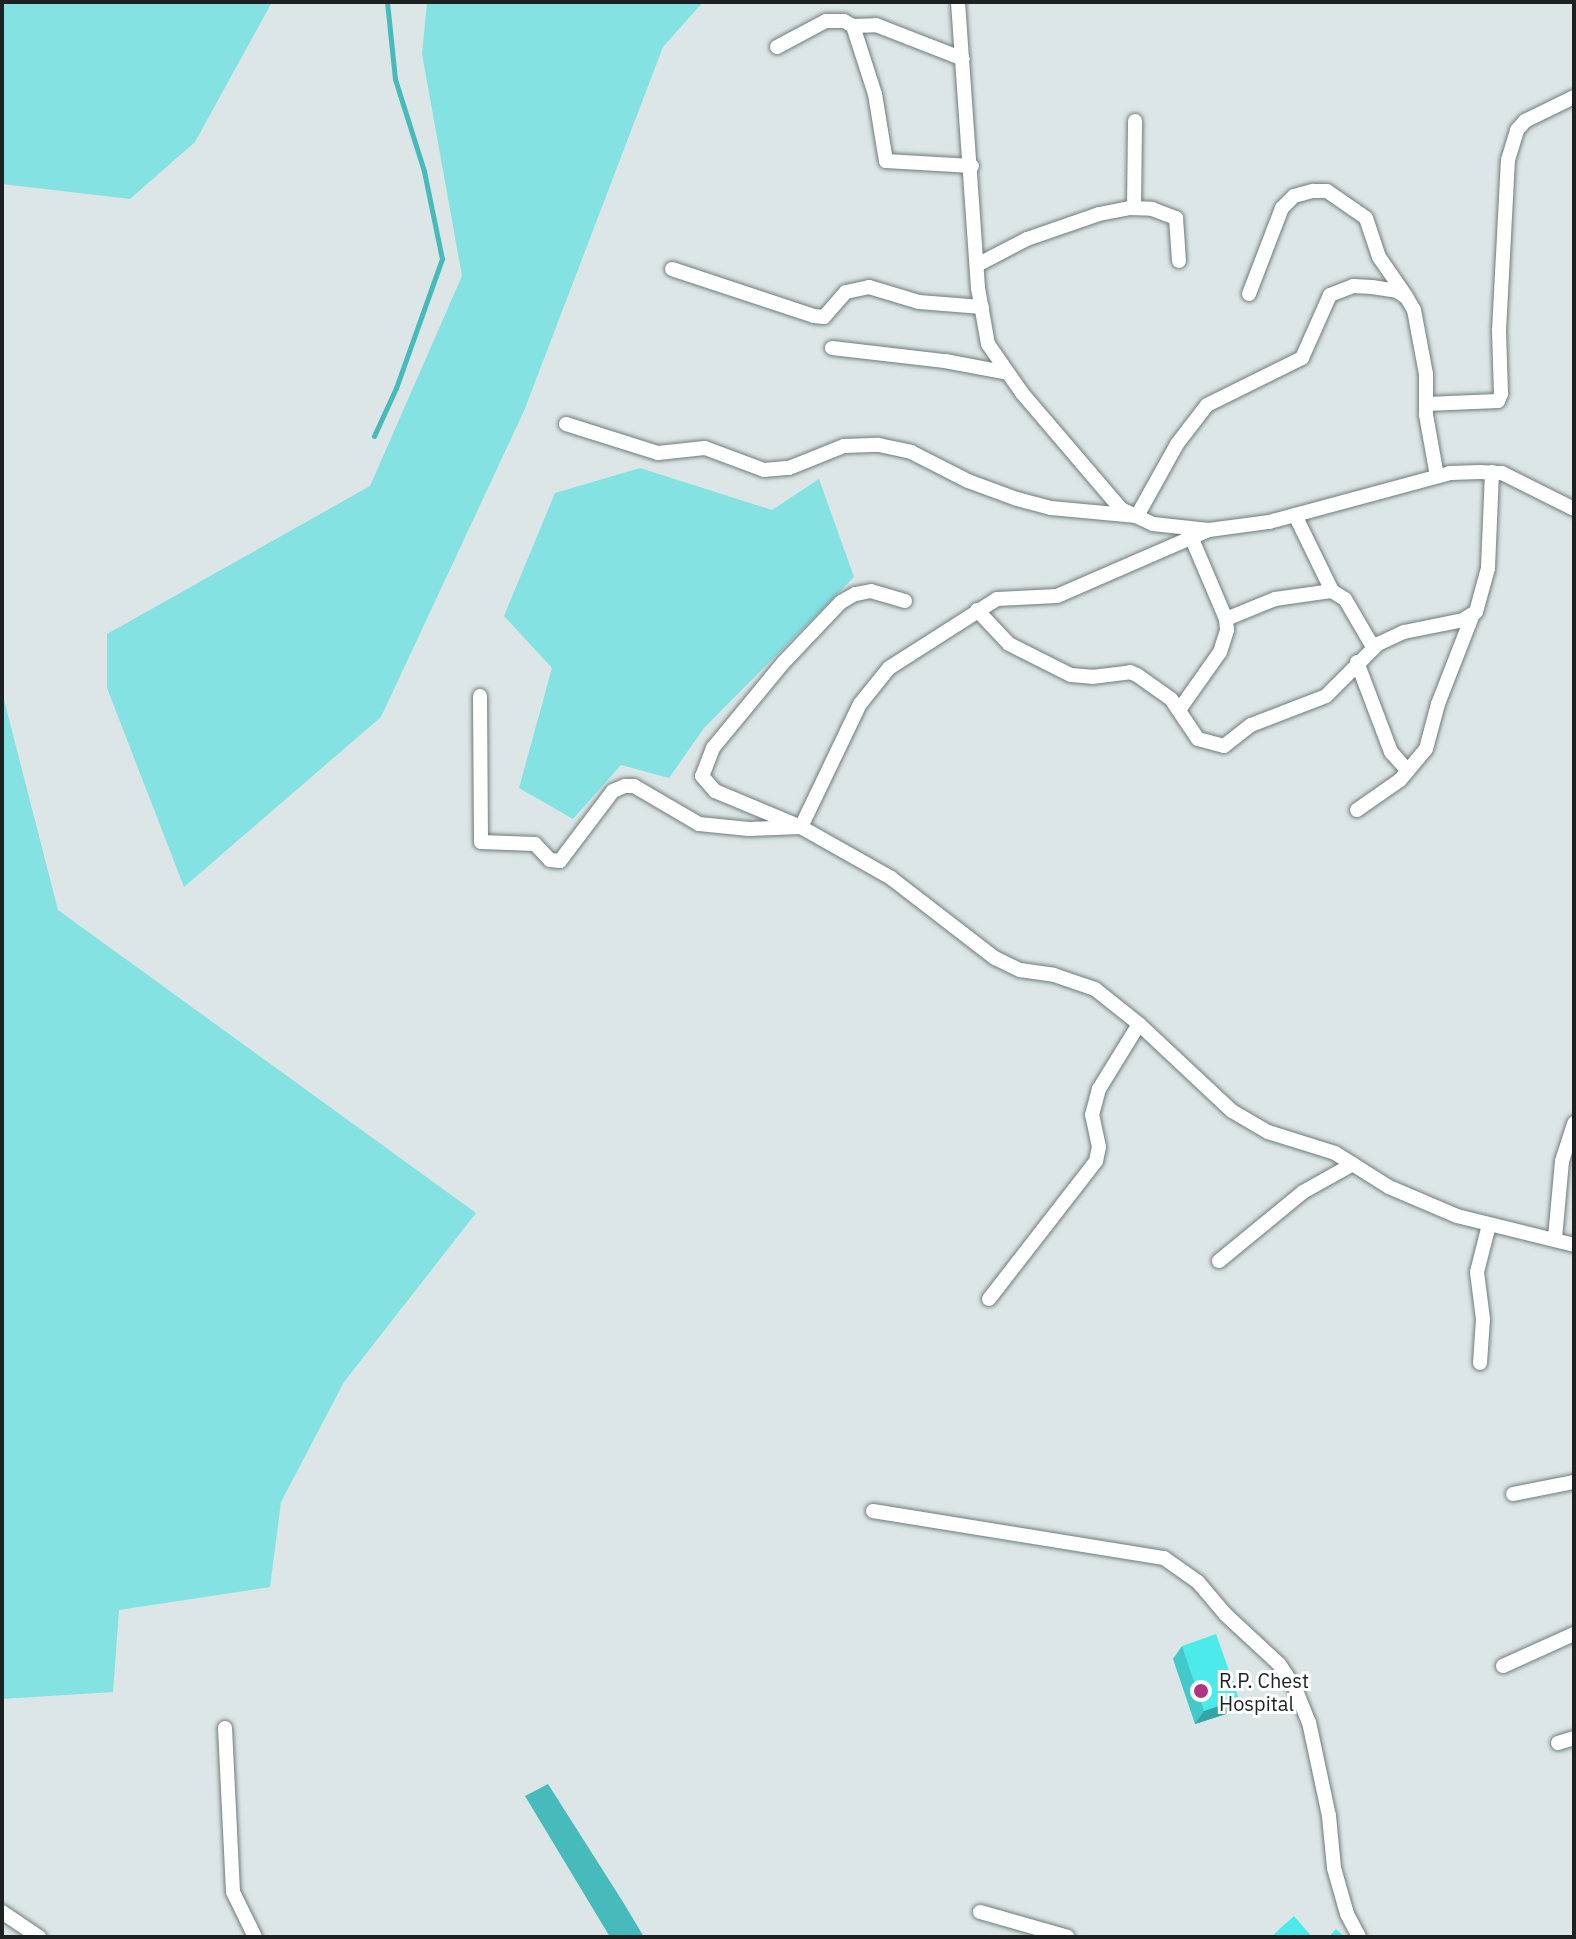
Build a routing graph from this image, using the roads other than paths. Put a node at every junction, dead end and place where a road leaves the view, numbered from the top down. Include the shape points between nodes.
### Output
1 (958, 2) edge
2 (853, 26) junction
3 (777, 47) dead end
4 (963, 59) junction
5 (1574, 97) edge
6 (1135, 121) dead end
7 (972, 166) junction
8 (1134, 208) junction
9 (1179, 261) dead end
10 (977, 265) junction
11 (672, 269) dead end
12 (1249, 294) dead end
13 (1407, 298) junction
14 (982, 307) junction
15 (832, 348) dead end
16 (1008, 373) junction
17 (1426, 404) junction
18 (566, 424) dead end
19 (1492, 472) junction
20 (1437, 476) junction
21 (1574, 509) edge
22 (1295, 515) junction
23 (1137, 516) junction
24 (1209, 530) junction
25 (1192, 539) junction
26 (1332, 591) junction
27 (905, 601) dead end
28 (977, 610) junction
29 (1472, 617) junction
30 (1226, 619) junction
31 (1373, 647) junction
32 (1357, 662) junction
33 (480, 696) dead end
34 (1179, 710) junction
35 (1408, 771) junction
36 (1357, 810) dead end
37 (801, 827) junction
38 (1139, 1024) junction
39 (1574, 1123) edge
40 (1353, 1164) junction
41 (1489, 1225) junction
42 (1555, 1238) junction
43 (1574, 1245) edge
44 (1219, 1261) dead end
45 (989, 1299) dead end
46 (1480, 1363) dead end
47 (1574, 1482) edge
48 (1513, 1494) dead end
49 (873, 1511) dead end
50 (1574, 1634) edge
51 (1503, 1666) dead end
52 (225, 1728) dead end
53 (1574, 1738) edge
54 (1558, 1743) dead end
55 (2, 1912) edge
56 (980, 1912) dead end
57 (39, 1937) edge
58 (255, 1937) edge
59 (1068, 1937) edge
60 (1359, 1937) edge

1 - 4 street
2 - 3 street via 826,21
2 - 4 street via 876,25
2 - 7 street via 875,94 886,161
4 - 7 street
5 - 17 street via 1525,121 1508,160 1498,401
6 - 8 street
7 - 10 street
8 - 9 street via 1176,218
8 - 10 street via 1041,234
10 - 14 street
11 - 14 street via 814,316 824,317 846,292 869,287 919,302
12 - 13 street via 1282,208 1294,196 1327,191 1366,218 1379,257
13 - 17 street via 1424,360
13 - 23 street via 1397,291 1353,286 1330,295 1302,358 1207,405 1177,444
14 - 16 street via 988,344
15 - 16 street
16 - 23 street via 1121,509
17 - 20 street
18 - 23 street via 658,453 705,448 764,470 789,468 844,446 879,445 911,452 1017,499 1051,508
19 - 20 street
19 - 21 street
19 - 29 street via 1488,568 1480,606
20 - 22 street
22 - 24 street
22 - 26 street
23 - 24 street via 1153,524
24 - 25 street
25 - 28 street via 1057,596 997,599
25 - 30 street
26 - 30 street via 1275,599
26 - 31 street via 1345,599
27 - 37 street via 871,591 841,602 783,663 704,764 702,776 715,791
28 - 34 street via 1009,644 1071,675 1130,672 1163,691
28 - 37 street via 889,668 874,684
29 - 31 street via 1404,632
29 - 35 street via 1426,749
30 - 34 street via 1220,652
31 - 32 street
32 - 34 street via 1326,696 1251,725 1224,746 1198,739
32 - 35 street via 1391,752
33 - 37 street via 481,842 535,844 550,860 560,861 613,791 625,786 634,786 699,824
35 - 36 street
37 - 38 street via 891,878 995,958 1020,970 1095,989
38 - 40 street via 1232,1111 1268,1132
38 - 45 street via 1099,1089 1092,1115 1099,1147 1096,1161
39 - 42 street via 1562,1161
40 - 41 street via 1426,1204
40 - 44 street via 1303,1192
41 - 42 street
41 - 46 street via 1477,1272 1483,1319
42 - 43 street
47 - 48 street
49 - 60 street via 1164,1558 1198,1582 1271,1655 1295,1688 1309,1722 1334,1868
50 - 51 street
52 - 58 street via 233,1892
53 - 54 street
55 - 57 street
56 - 59 street

